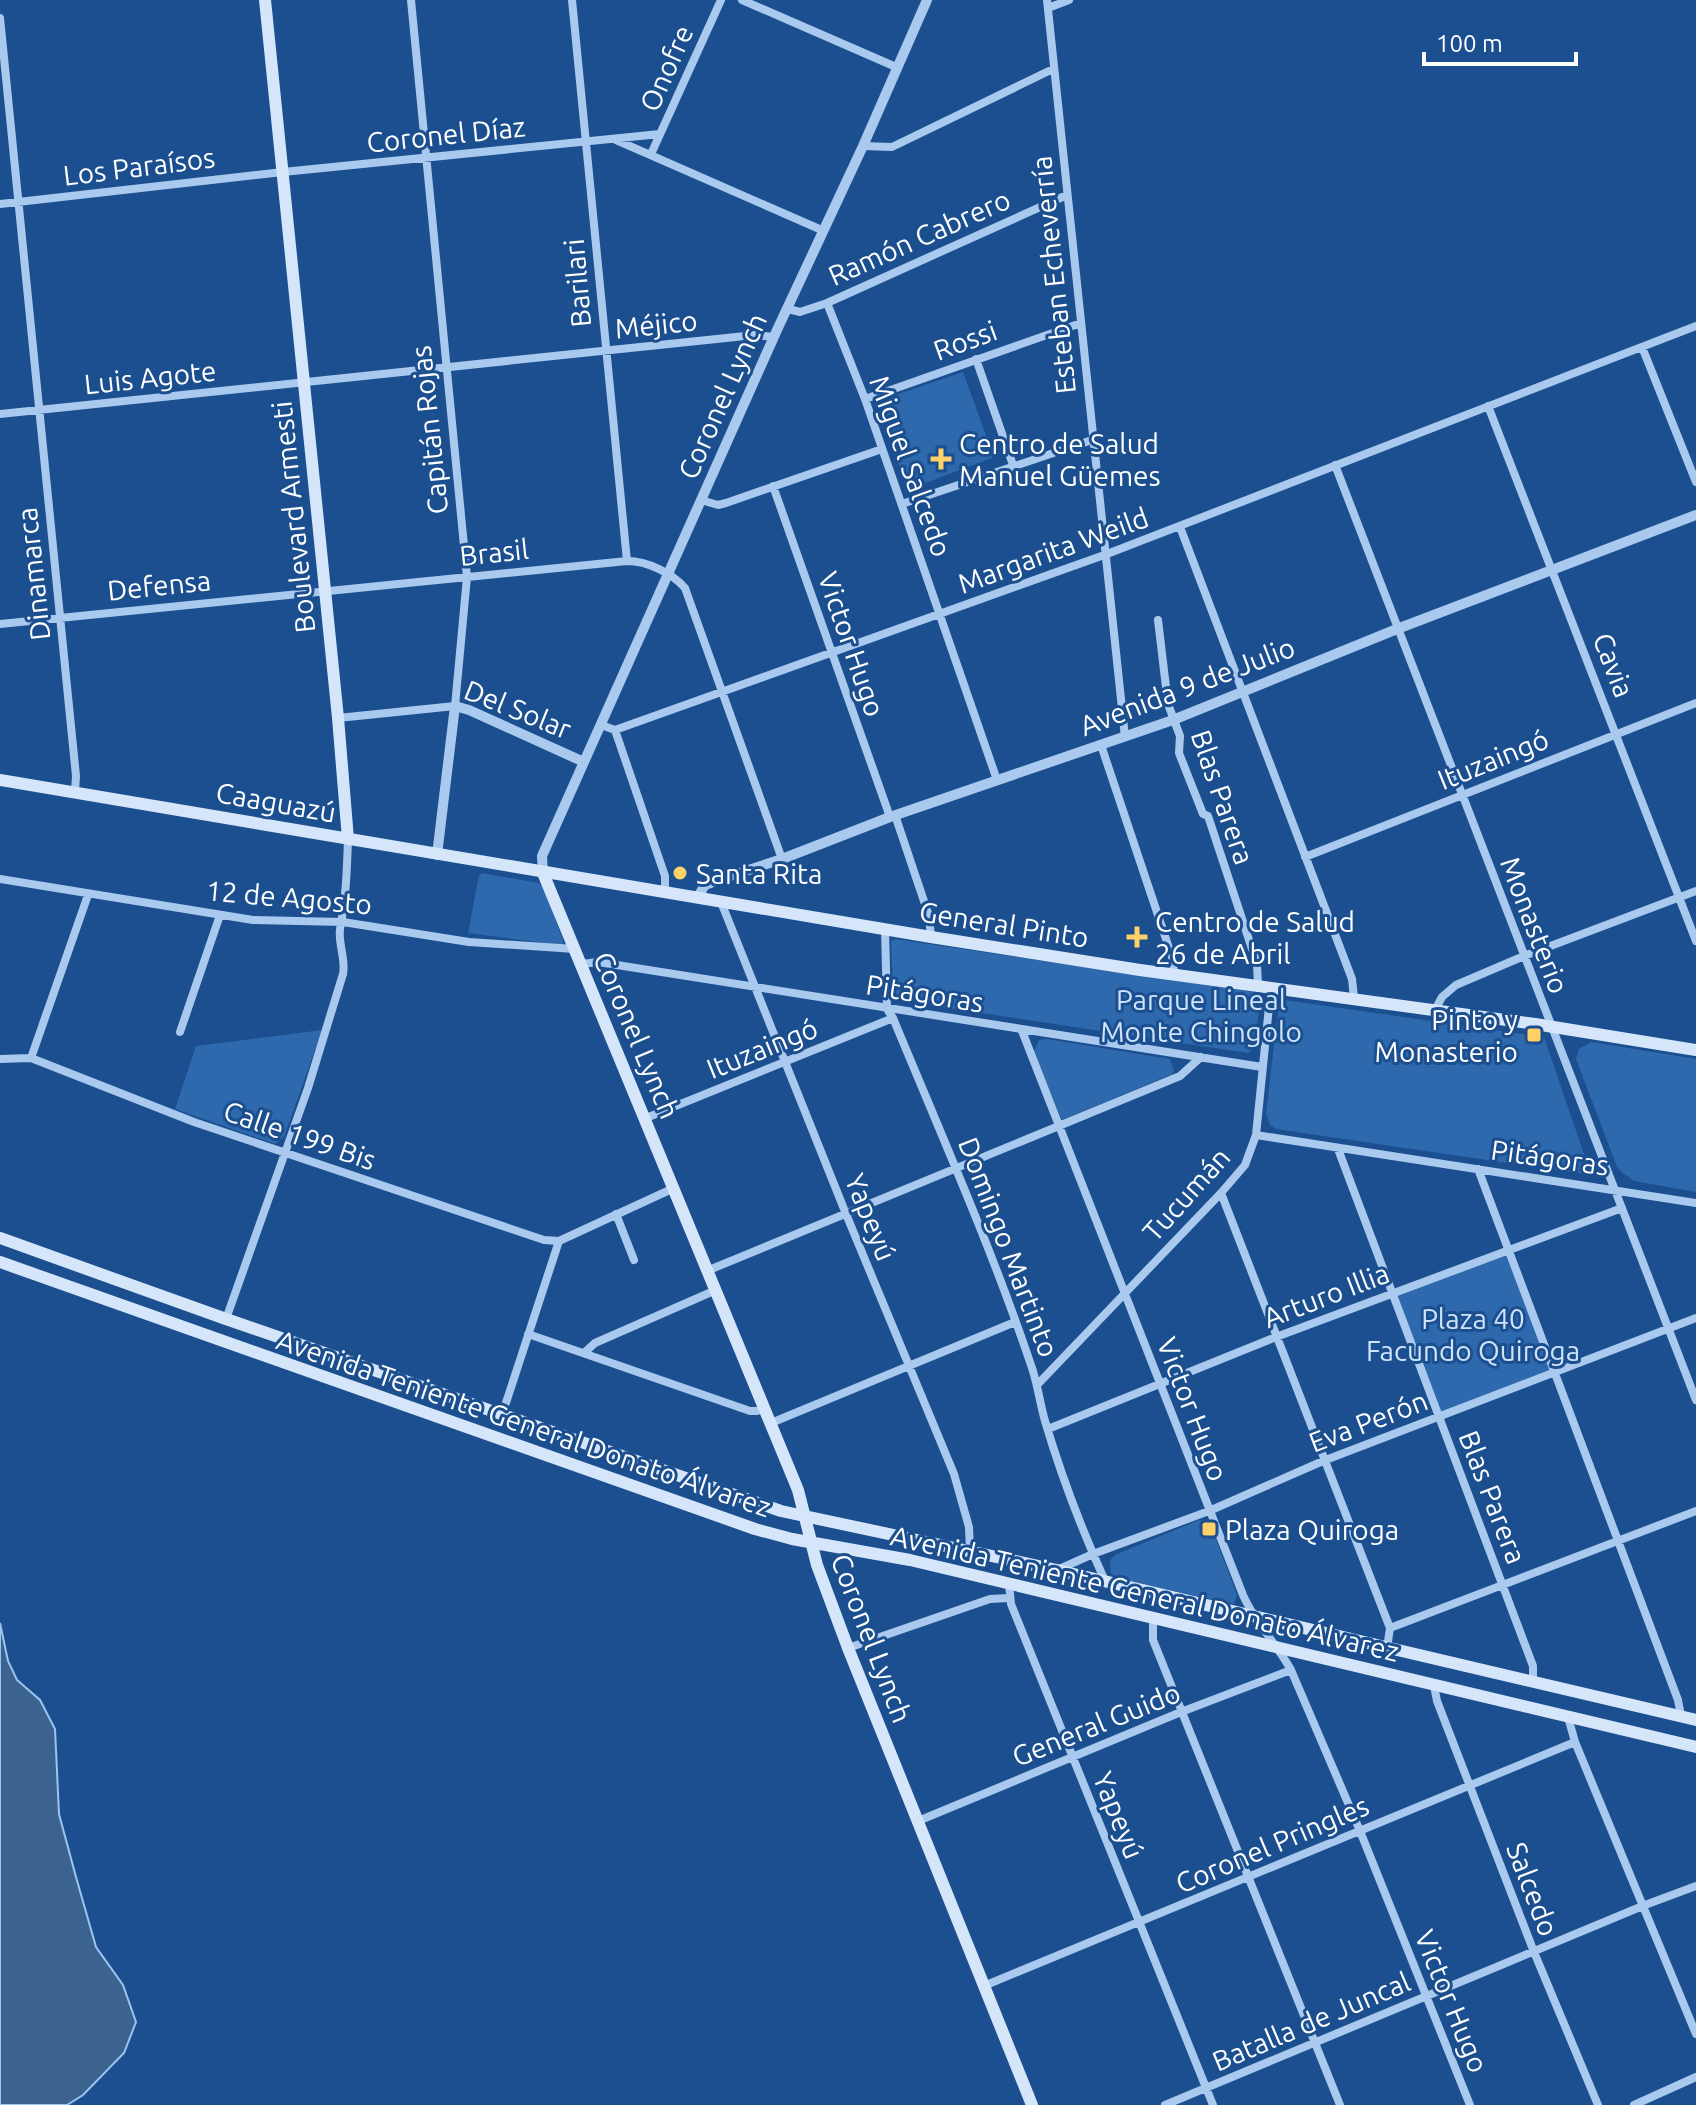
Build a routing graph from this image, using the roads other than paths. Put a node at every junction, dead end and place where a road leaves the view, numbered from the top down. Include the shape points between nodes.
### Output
1 (265, 0) edge
2 (411, 0) edge
3 (572, 0) edge
4 (721, 0) edge
5 (742, 0) edge
6 (927, 0) edge
7 (1069, 0) edge
8 (1048, 4) edge
9 (0, 18) edge
10 (896, 67) junction
11 (1053, 69) junction
12 (660, 134) junction
13 (614, 139) junction
14 (586, 142) junction
15 (863, 146) junction
16 (651, 154) junction
17 (426, 158) junction
18 (283, 172) junction
19 (1067, 195) junction
20 (17, 202) junction
21 (0, 204) edge
22 (824, 231) junction
23 (827, 303) junction
24 (788, 309) junction
25 (1081, 323) junction
26 (1696, 326) edge
27 (774, 337) junction
28 (1642, 347) junction
29 (606, 351) junction
30 (976, 359) junction
31 (448, 368) junction
32 (304, 383) junction
33 (865, 399) junction
34 (1488, 406) junction
35 (39, 410) junction
36 (0, 414) edge
37 (1092, 440) junction
38 (882, 449) junction
39 (1013, 465) junction
40 (1335, 465) junction
41 (1696, 482) edge
42 (773, 486) junction
43 (701, 500) junction
44 (902, 504) junction
45 (1696, 515) edge
46 (1180, 527) junction
47 (1107, 554) junction
48 (627, 561) junction
49 (1553, 570) junction
50 (667, 574) junction
51 (467, 577) junction
52 (323, 590) junction
53 (940, 615) junction
54 (59, 618) junction
55 (1158, 620) dead end
56 (0, 624) edge
57 (1397, 629) junction
58 (831, 652) junction
59 (721, 692) junction
60 (1241, 693) junction
61 (1696, 703) edge
62 (455, 706) junction
63 (338, 718) junction
64 (1173, 720) junction
65 (601, 725) junction
66 (615, 730) junction
67 (1617, 734) junction
68 (1125, 737) junction
69 (1101, 745) junction
70 (584, 762) junction
71 (0, 780) edge
72 (997, 780) junction
73 (75, 792) junction
74 (1461, 795) junction
75 (892, 816) junction
76 (348, 839) junction
77 (437, 855) junction
78 (1305, 857) junction
79 (782, 859) junction
80 (543, 873) junction
81 (0, 879) edge
82 (1696, 891) edge
83 (665, 893) junction
84 (88, 895) junction
85 (697, 898) junction
86 (1679, 898) junction
87 (721, 902) junction
88 (220, 915) junction
89 (343, 922) junction
90 (885, 929) junction
91 (931, 937) junction
92 (1696, 941) edge
93 (575, 949) junction
94 (1524, 956) junction
95 (582, 964) junction
96 (1174, 975) junction
97 (1265, 986) junction
98 (755, 988) junction
99 (1354, 998) junction
100 (887, 1009) junction
101 (1435, 1010) junction
102 (893, 1018) junction
103 (1551, 1027) junction
104 (1022, 1031) junction
105 (180, 1032) dead end
106 (1696, 1050) edge
107 (1201, 1057) junction
108 (31, 1058) junction
109 (0, 1059) edge
110 (785, 1063) junction
111 (1262, 1067) junction
112 (646, 1118) junction
113 (1058, 1127) junction
114 (1256, 1135) junction
115 (1338, 1149) junction
116 (285, 1153) junction
117 (1478, 1169) junction
118 (956, 1170) junction
119 (674, 1188) junction
120 (1615, 1189) junction
121 (1221, 1193) junction
122 (1696, 1203) edge
123 (1622, 1208) junction
124 (616, 1214) junction
125 (846, 1214) junction
126 (0, 1238) edge
127 (559, 1241) junction
128 (1507, 1250) junction
129 (634, 1260) dead end
130 (0, 1262) edge
131 (709, 1270) junction
132 (716, 1290) junction
133 (1125, 1293) junction
134 (1392, 1294) junction
135 (1696, 1318) edge
136 (226, 1319) junction
137 (1015, 1322) junction
138 (1669, 1329) junction
139 (528, 1334) junction
140 (1276, 1337) junction
141 (584, 1353) junction
142 (910, 1366) junction
143 (1555, 1371) junction
144 (1160, 1383) junction
145 (1037, 1385) junction
146 (1696, 1400) edge
147 (764, 1408) junction
148 (502, 1415) junction
149 (1438, 1418) junction
150 (771, 1423) junction
151 (1048, 1429) junction
152 (1323, 1461) junction
153 (1209, 1511) junction
154 (1696, 1511) edge
155 (805, 1517) junction
156 (1618, 1541) junction
157 (811, 1542) junction
158 (970, 1551) junction
159 (1093, 1554) junction
160 (1057, 1570) junction
161 (991, 1580) junction
162 (1105, 1581) junction
163 (1009, 1584) junction
164 (1503, 1584) junction
165 (1009, 1598) junction
166 (990, 1599) junction
167 (1254, 1617) junction
168 (1153, 1619) junction
169 (1390, 1628) junction
170 (1277, 1646) junction
171 (848, 1648) junction
172 (1387, 1648) junction
173 (1291, 1670) junction
174 (1533, 1682) junction
175 (1434, 1686) junction
176 (1181, 1712) junction
177 (1681, 1716) junction
178 (1568, 1717) junction
179 (1696, 1720) edge
180 (1575, 1742) junction
181 (1696, 1747) edge
182 (1072, 1758) junction
183 (1470, 1786) junction
184 (918, 1821) junction
185 (1360, 1831) junction
186 (1248, 1879) junction
187 (1696, 1886) edge
188 (1645, 1905) junction
189 (1139, 1922) junction
190 (1534, 1952) junction
191 (986, 1985) junction
192 (1426, 1997) junction
193 (1696, 2034) edge
194 (1315, 2044) junction
195 (1696, 2077) edge
196 (1206, 2089) junction
197 (1032, 2105) edge
198 (1165, 2105) edge
199 (1213, 2105) edge
200 (1340, 2105) edge
201 (1470, 2105) edge
202 (1598, 2105) edge
203 (1634, 2105) edge

1 - 18 main road, Boulevard Armesti
2 - 17 street, Capitán Rojas
3 - 14 street, Barilari
4 - 12 street, Onofre
5 - 10 street
6 - 10 street, Coronel Lynch
7 - 8 street
8 - 11 street, Esteban Echeverría
9 - 20 street, Dinamarca
10 - 15 street, Coronel Lynch
11 - 15 street via 892,147
11 - 19 street, Esteban Echeverría
12 - 13 street, Coronel Díaz
12 - 16 street, Onofre
13 - 14 street, Coronel Díaz
13 - 16 street, Coronel Díaz
14 - 17 street, Coronel Díaz
14 - 29 street, Barilari
15 - 22 street, Coronel Lynch
16 - 22 street, Coronel Díaz
17 - 18 street, Coronel Díaz
17 - 31 street, Capitán Rojas
18 - 20 street, Los Paraísos
18 - 32 main road, Boulevard Armesti
19 - 23 street, Ramón Cabrero
19 - 25 street, Esteban Echeverría
20 - 21 street, Los Paraísos
20 - 35 street, Dinamarca
22 - 24 street, Coronel Lynch
23 - 24 street, Ramón Cabrero via 800,312
23 - 33 street, Miguel Salcedo
24 - 27 street, Coronel Lynch
25 - 30 street, Rossi
25 - 37 street, Esteban Echeverría
26 - 28 street, Margarita Weild
27 - 29 street, Méjico
27 - 43 street, Coronel Lynch
28 - 34 street, Margarita Weild
28 - 41 street
29 - 31 street, Méjico
29 - 48 street, Barilari
30 - 33 street, Rossi
30 - 39 street
31 - 32 street, Méjico
31 - 51 street, Capitán Rojas
32 - 35 street, Luis Agote
32 - 52 main road, Boulevard Armesti
33 - 38 street, Miguel Salcedo
34 - 40 street, Margarita Weild
34 - 49 street, Cavia
35 - 36 street, Luis Agote
35 - 54 street, Dinamarca
37 - 39 street
37 - 47 street, Esteban Echeverría
38 - 42 street
38 - 44 street, Miguel Salcedo
39 - 44 street
40 - 46 street, Margarita Weild
40 - 57 street, Monasterio
42 - 43 street via 718,505
42 - 58 street, Victor Hugo
43 - 50 street, Coronel Lynch
44 - 53 street, Miguel Salcedo
45 - 49 street, Avenida 9 de Julio
46 - 47 street, Margarita Weild
46 - 60 street
47 - 53 street, Margarita Weild
47 - 68 street, Esteban Echeverría
48 - 50 street, Brasil
48 - 51 street, Brasil
49 - 57 street, Avenida 9 de Julio
49 - 67 street, Cavia
50 - 59 street via 685,588
50 - 65 street, Coronel Lynch
51 - 52 street, Brasil
51 - 62 street, Capitán Rojas
52 - 54 street, Defensa
52 - 63 main road, Boulevard Armesti
53 - 58 street, Margarita Weild
53 - 72 street, Miguel Salcedo
54 - 56 street, Defensa
54 - 73 street, Dinamarca
55 - 64 street, Blas Parera
57 - 60 street, Avenida 9 de Julio
57 - 74 street, Monasterio
58 - 59 street, Margarita Weild
58 - 75 street, Victor Hugo
59 - 66 street, Margarita Weild
59 - 79 street
60 - 64 street, Avenida 9 de Julio
60 - 78 street
61 - 67 street, Ituzaingó
62 - 63 street, Del Solar
62 - 70 street, Del Solar
62 - 77 street, Capitán Rojas
63 - 76 main road, Boulevard Armesti
64 - 68 street, Avenida 9 de Julio
64 - 97 street, Blas Parera via 1180,736 1179,753 1208,816
65 - 66 street
65 - 70 street, Coronel Lynch
66 - 83 street via 665,876
67 - 74 street, Ituzaingó
67 - 86 street, Cavia
68 - 69 street, Avenida 9 de Julio
69 - 72 street, Avenida 9 de Julio
69 - 96 street
70 - 80 street, Coronel Lynch via 542,856
71 - 73 main road, Caaguazú
72 - 75 street, Avenida 9 de Julio
73 - 76 main road, Caaguazú
74 - 78 street, Ituzaingó
74 - 94 street, Monasterio
75 - 79 street, Avenida 9 de Julio
75 - 91 street, Victor Hugo via 929,916
76 - 77 main road, Caaguazú
76 - 89 street, Boulevard Armesti
77 - 80 main road, Caaguazú
78 - 99 street via 1352,979
79 - 85 street, Avenida 9 de Julio via 705,885
80 - 83 main road, General Pinto
80 - 93 main road, Coronel Lynch
81 - 84 street, 12 de Agosto
82 - 86 street
83 - 85 main road, General Pinto
84 - 88 street, 12 de Agosto
84 - 108 street
85 - 87 main road, General Pinto
86 - 92 street, Cavia
86 - 94 street
87 - 90 main road, General Pinto
87 - 98 street, Yapeyú
88 - 89 street, 12 de Agosto
88 - 105 street
89 - 93 street, 12 de Agosto via 469,942
89 - 116 street, Boulevard Armesti via 344,966
90 - 91 main road, General Pinto
90 - 100 street
91 - 96 main road, General Pinto
93 - 95 main road, Coronel Lynch
94 - 101 street via 1456,985
94 - 103 street, Monasterio
95 - 98 street, Pitágoras via 598,962
95 - 112 main road, Coronel Lynch
96 - 97 main road, General Pinto
97 - 99 main road, General Pinto
97 - 111 street, Tucumán
98 - 100 street, Pitágoras
98 - 110 street, Yapeyú
99 - 101 main road, General Pinto
100 - 102 street, Domingo Martinto
100 - 104 street, Pitágoras
101 - 103 main road, General Pinto
102 - 110 street, Ituzaingó
102 - 118 street, Domingo Martinto
103 - 106 main road, General Pinto
103 - 120 street, Monasterio
104 - 107 street, Pitágoras
104 - 113 street, Victor Hugo
107 - 111 street, Pitágoras
107 - 113 street via 1180,1076
108 - 109 street
108 - 116 street, Calle 199 Bis
110 - 112 street, Ituzaingó
110 - 125 street, Yapeyú
111 - 114 street, Tucumán
112 - 119 main road, Coronel Lynch
113 - 118 street
113 - 133 street, Victor Hugo
114 - 115 street, Pitágoras
114 - 121 street, Tucumán via 1245,1165
115 - 117 street, Pitágoras
115 - 134 street, Blas Parera
116 - 127 street, Calle 199 Bis
116 - 136 street, Boulevard Armesti
117 - 120 street, Pitágoras
117 - 128 street
118 - 125 street
118 - 137 street, Domingo Martinto
119 - 124 street
119 - 131 main road, Coronel Lynch
120 - 122 street, Pitágoras
120 - 123 street, Monasterio
121 - 133 street, Tucumán
121 - 140 street
123 - 128 street, Arturo Illia
123 - 138 street, Monasterio
124 - 127 street
124 - 129 street
125 - 131 street
125 - 142 street, Yapeyú
126 - 136 main road, Avenida Teniente General Donato Álvarez
127 - 139 street
128 - 134 street, Arturo Illia
128 - 143 street
130 - 157 main road, Avenida Teniente General Donato Álvarez via 755,1529
131 - 132 main road, Coronel Lynch
132 - 141 street via 595,1343
132 - 147 main road, Coronel Lynch
133 - 144 street, Victor Hugo
133 - 145 street, Tucumán
134 - 140 street, Arturo Illia
134 - 149 street, Blas Parera
135 - 138 street, Eva Perón
136 - 148 main road, Avenida Teniente General Donato Álvarez
137 - 142 street
137 - 145 street, Domingo Martinto
138 - 143 street, Eva Perón
138 - 146 street, Monasterio
139 - 141 street
139 - 148 street
140 - 144 street, Arturo Illia
140 - 152 street
141 - 147 street via 750,1411
142 - 150 street
142 - 158 street, Yapeyú via 954,1474
143 - 149 street, Eva Perón
143 - 156 street
144 - 151 street, Arturo Illia
144 - 153 street, Victor Hugo
145 - 151 street, Domingo Martinto
147 - 150 main road, Coronel Lynch
148 - 155 main road, Avenida Teniente General Donato Álvarez
149 - 152 street, Eva Perón
149 - 164 street, Blas Parera
150 - 155 main road, Coronel Lynch
151 - 159 street, Domingo Martinto
152 - 153 street, Eva Perón
152 - 169 street
153 - 159 street, Eva Perón
153 - 167 street, Victor Hugo
154 - 156 street
155 - 157 main road, Coronel Lynch
155 - 158 main road, Avenida Teniente General Donato Álvarez
156 - 164 street
156 - 177 street
157 - 161 main road, Avenida Teniente General Donato Álvarez
157 - 171 main road, Coronel Lynch
158 - 160 main road, Avenida Teniente General Donato Álvarez
159 - 160 street, Eva Perón
159 - 162 street, Domingo Martinto
160 - 162 main road, Avenida Teniente General Donato Álvarez
161 - 163 main road, Avenida Teniente General Donato Álvarez
161 - 166 street
162 - 167 main road, Avenida Teniente General Donato Álvarez
163 - 165 street, Yapeyú
163 - 168 main road, Avenida Teniente General Donato Álvarez
164 - 169 street
164 - 174 street, Blas Parera via 1533,1666
165 - 166 street
165 - 182 street, Yapeyú
166 - 171 street
167 - 170 street, Victor Hugo
167 - 172 main road, Avenida Teniente General Donato Álvarez
168 - 170 main road, Avenida Teniente General Donato Álvarez
168 - 176 street via 1153,1640
169 - 172 street
170 - 173 street, Victor Hugo
170 - 175 main road, Avenida Teniente General Donato Álvarez
171 - 184 main road, Coronel Lynch
172 - 174 main road, Avenida Teniente General Donato Álvarez
173 - 176 street, General Guido
173 - 185 street, Victor Hugo
174 - 177 main road, Avenida Teniente General Donato Álvarez
175 - 178 main road, Avenida Teniente General Donato Álvarez
175 - 183 street, Salcedo
176 - 182 street, General Guido
176 - 186 street
177 - 179 main road, Avenida Teniente General Donato Álvarez
178 - 180 street
178 - 181 main road, Avenida Teniente General Donato Álvarez
180 - 183 street, Coronel Pringles
180 - 188 street
182 - 184 street, General Guido
182 - 189 street, Yapeyú
183 - 185 street, Coronel Pringles
183 - 190 street, Salcedo
184 - 191 main road, Coronel Lynch
185 - 186 street, Coronel Pringles
185 - 192 street, Victor Hugo
186 - 189 street, Coronel Pringles
186 - 194 street
187 - 188 street, Batalla de Juncal
188 - 190 street, Batalla de Juncal
188 - 193 street
189 - 191 street, Coronel Pringles
189 - 196 street, Yapeyú
190 - 192 street, Batalla de Juncal
190 - 202 street, Salcedo
191 - 197 main road, Coronel Lynch
192 - 194 street, Batalla de Juncal
192 - 201 street, Victor Hugo
194 - 196 street, Batalla de Juncal
194 - 200 street
195 - 203 street
196 - 198 street, Batalla de Juncal
196 - 199 street, Yapeyú

